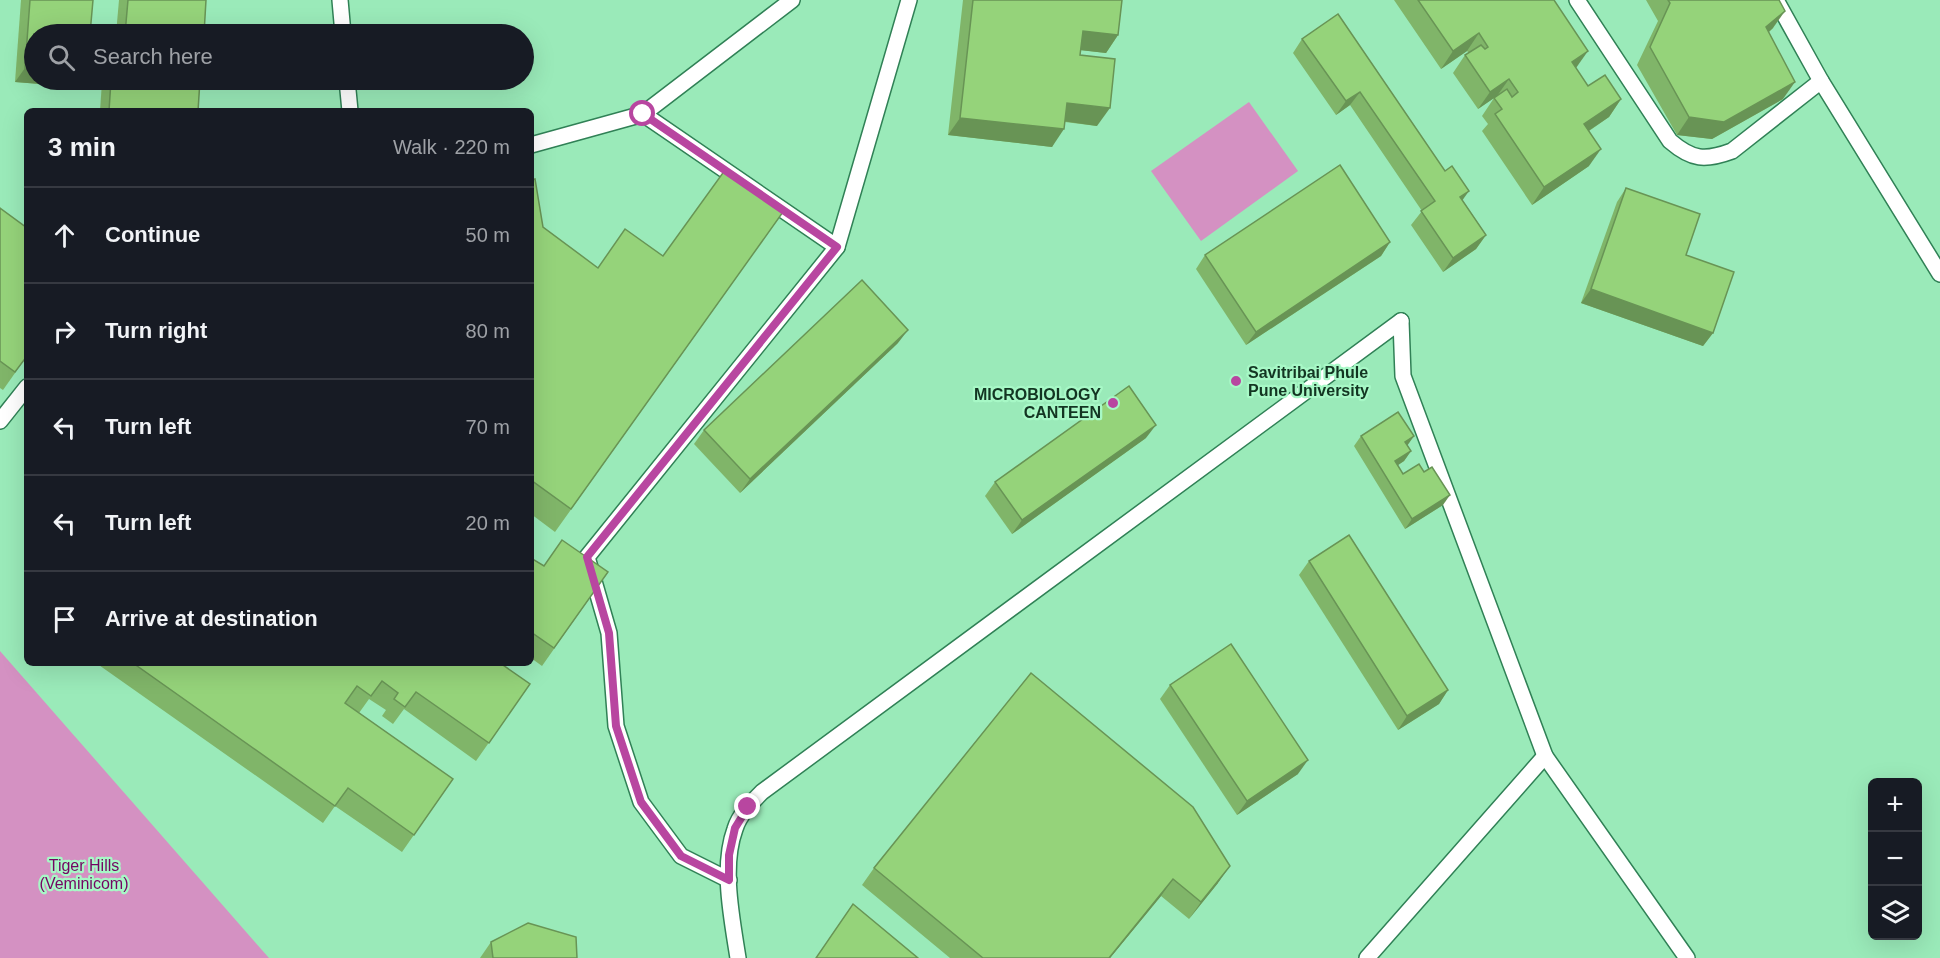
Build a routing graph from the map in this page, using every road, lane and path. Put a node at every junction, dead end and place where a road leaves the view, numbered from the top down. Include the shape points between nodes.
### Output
1 (340, 0) edge
2 (792, 0) edge
3 (909, 0) edge
4 (1577, 0) edge
5 (1776, 0) edge
6 (342, 24) edge
7 (1821, 81) junction
8 (348, 90) edge
9 (350, 108) edge
10 (643, 114) junction
11 (534, 144) edge
12 (837, 247) junction
13 (1940, 274) edge
14 (24, 391) edge
15 (0, 421) edge
16 (1545, 756) junction
17 (729, 880) junction
18 (738, 958) edge
19 (1367, 958) edge
20 (1687, 958) edge

1 - 6 lane
2 - 10 lane
3 - 12 lane
4 - 7 lane via 1670,141 1698,158 1732,151
5 - 7 lane
7 - 13 lane
8 - 9 lane
10 - 11 lane
10 - 12 lane
12 - 17 lane via 587,557 609,633 616,726 641,802 681,856
14 - 15 lane
16 - 17 lane via 1403,376 1401,321 762,792 735,828
16 - 19 lane
16 - 20 lane
17 - 18 lane

